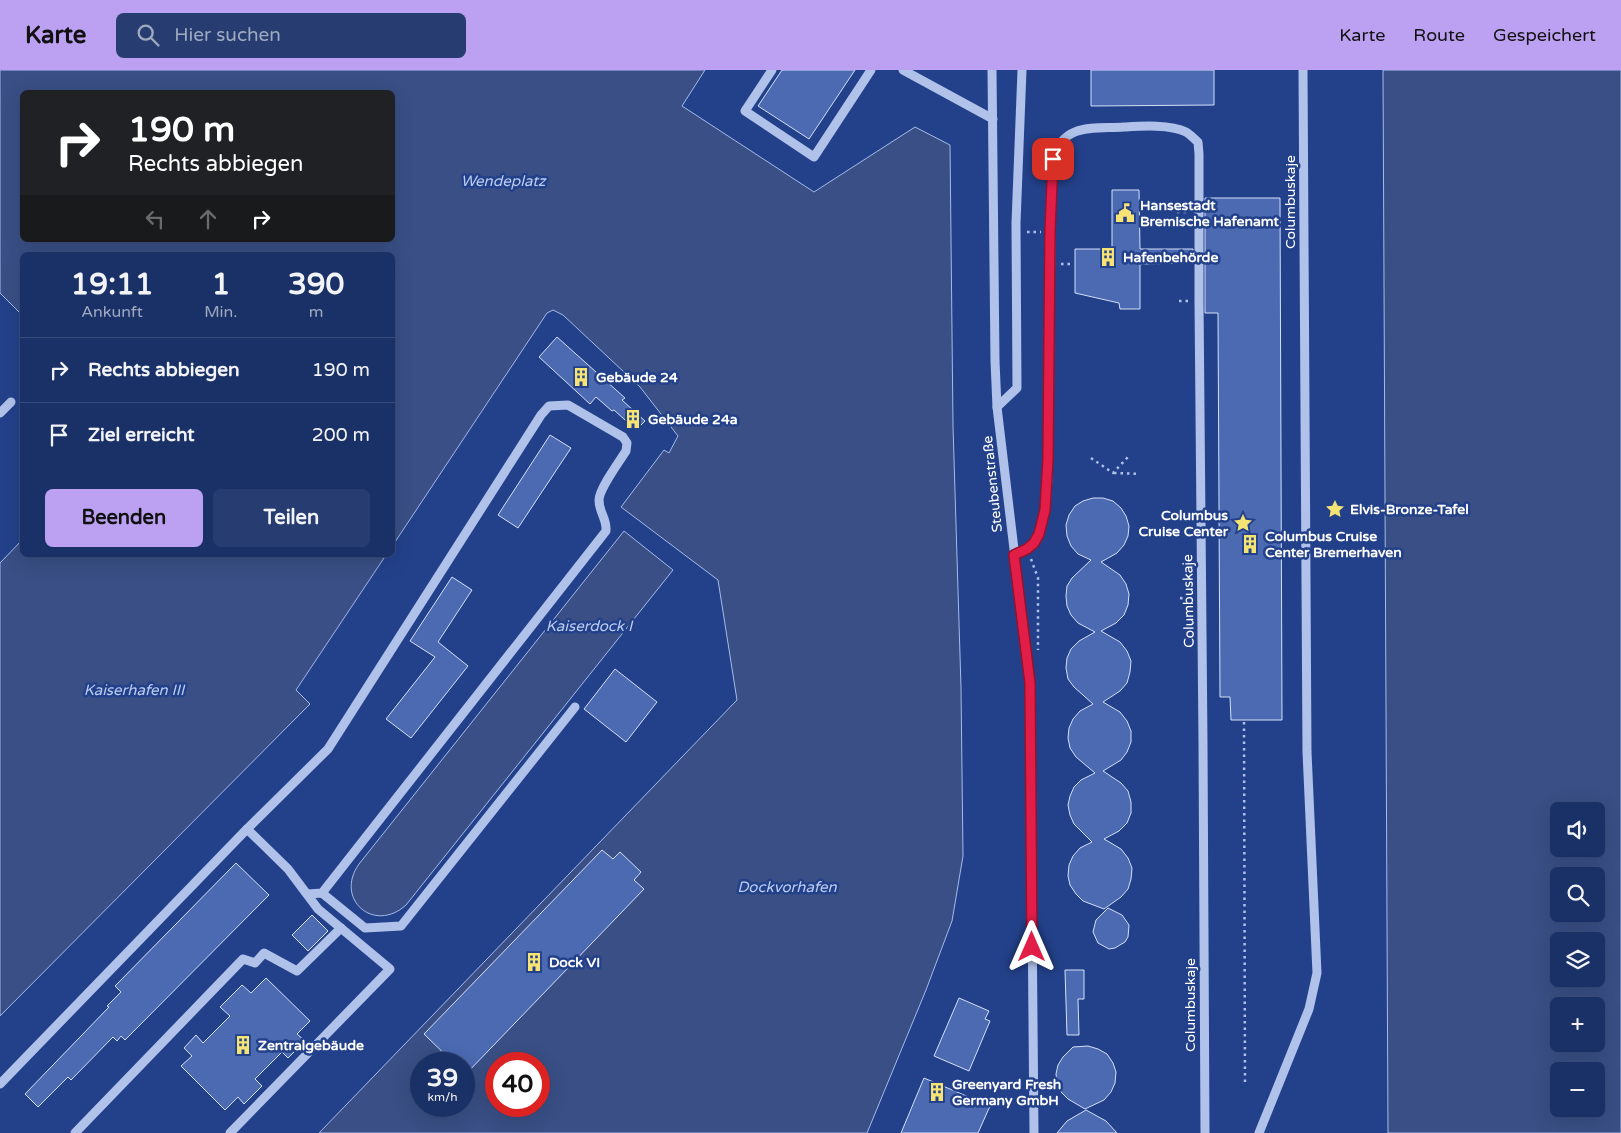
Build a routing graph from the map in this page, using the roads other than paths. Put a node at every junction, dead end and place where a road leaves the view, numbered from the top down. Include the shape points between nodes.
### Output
1 (772, 70) edge
2 (871, 70) edge
3 (903, 70) edge
4 (992, 70) edge
5 (1022, 70) edge
6 (1303, 70) edge
7 (993, 119) junction
8 (11, 402) dead end
9 (997, 407) junction
10 (0, 413) edge
11 (1014, 555) junction
12 (575, 707) dead end
13 (247, 828) junction
14 (322, 893) junction
15 (308, 894) junction
16 (341, 928) junction
17 (0, 1084) edge
18 (75, 1133) edge
19 (230, 1133) edge
20 (1034, 1133) edge
21 (1205, 1133) edge
22 (1259, 1133) edge

1 - 2 street via 745,111 814,157
3 - 7 street
4 - 7 street, Steubenstraße
5 - 9 street via 1016,223 1017,388
6 - 22 street, Columbuskaje via 1307,752 1317,973 1309,1010
7 - 9 street, Steubenstraße
8 - 10 street
9 - 11 street, Steubenstraße
11 - 20 street, Steubenstraße via 1030,683
11 - 21 street, Columbuskaje via 1034,543 1045,510 1050,231 1055,150 1068,136 1090,127 1161,126 1185,132 1198,142 1199,154
12 - 14 street via 401,926 365,928
13 - 14 street via 328,750 549,406 568,405 623,437 627,443 626,451 599,498 600,511 607,521 606,531
13 - 15 street
13 - 17 street
14 - 15 street
15 - 16 street via 318,909
16 - 18 street via 298,971 264,953 255,963 244,959
16 - 19 street via 390,968

